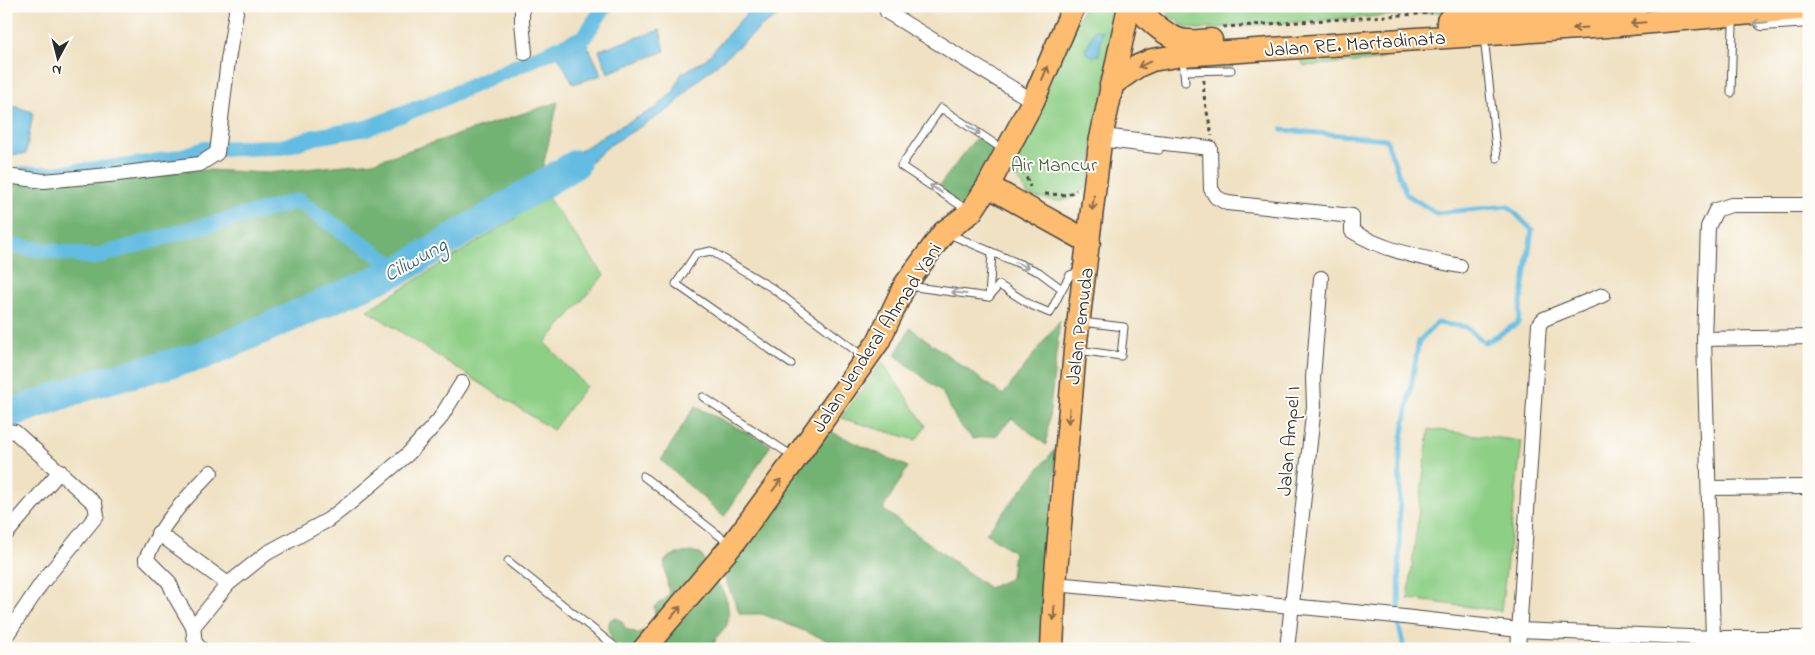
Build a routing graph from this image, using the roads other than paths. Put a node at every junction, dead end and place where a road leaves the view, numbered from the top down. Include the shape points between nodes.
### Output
1 (237, 6) edge
2 (522, 6) edge
3 (1074, 6) edge
4 (1129, 6) edge
5 (1138, 6) edge
6 (1636, 6) edge
7 (1809, 8) edge
8 (887, 9) edge
9 (1554, 16) edge
10 (1606, 18) junction
11 (1678, 20) junction
12 (1809, 20) edge
13 (1483, 26) junction
14 (1734, 26) junction
15 (525, 53) dead end
16 (1183, 63) junction
17 (1231, 70) dead end
18 (1185, 82) dead end
19 (1111, 85) junction
20 (1731, 93) dead end
21 (1034, 101) junction
22 (1101, 140) junction
23 (1160, 150) dead end
24 (1015, 156) junction
25 (1497, 158) dead end
26 (6, 176) edge
27 (988, 186) junction
28 (1809, 205) edge
29 (971, 212) junction
30 (944, 232) junction
31 (1089, 242) junction
32 (992, 253) junction
33 (1460, 266) dead end
34 (1086, 269) junction
35 (1321, 278) dead end
36 (905, 285) junction
37 (1062, 289) junction
38 (1603, 295) dead end
39 (989, 297) junction
40 (1079, 322) junction
41 (1809, 337) edge
42 (1704, 338) junction
43 (1075, 350) junction
44 (866, 358) junction
45 (791, 364) dead end
46 (462, 383) dead end
47 (703, 397) dead end
48 (6, 431) edge
49 (796, 458) junction
50 (60, 471) junction
51 (211, 472) dead end
52 (643, 476) dead end
53 (1809, 487) edge
54 (1709, 488) junction
55 (158, 533) junction
56 (6, 534) edge
57 (732, 545) junction
58 (508, 561) dead end
59 (228, 584) junction
60 (1055, 584) junction
61 (1292, 606) junction
62 (193, 627) junction
63 (1519, 630) junction
64 (6, 636) edge
65 (1809, 638) edge
66 (1712, 643) edge
67 (196, 647) edge
68 (618, 649) edge
69 (644, 649) edge
70 (1052, 649) edge
71 (1287, 649) edge
72 (1518, 649) edge

1 - 26 street via 217,153 200,164 109,175 44,181
2 - 15 street
21 -> 3 main road, Jalan Jenderal Ahmad Yani
4 - 19 main road, Jalan Pemuda
5 - 13 main road, Jalan RE. Martadinata via 1160,29 1186,42
6 - 10 main road
7 - 11 main road
8 - 21 street
9 - 10 main road, Jalan RE. Martadinata
9 - 13 main road, Jalan RE. Martadinata
11 -> 10 main road
11 - 14 street via 1699,28
12 -> 14 street
13 - 16 main road, Jalan RE. Martadinata
13 - 25 lane
14 - 20 lane
16 - 17 lane via 1205,70
16 - 18 lane
16 -> 19 main road, Jalan RE. Martadinata via 1152,60
19 - 22 main road, Jalan Pemuda
21 - 24 main road, Jalan Jenderal Ahmad Yani
22 - 23 lane
22 -> 31 main road, Jalan Pemuda
22 - 33 street via 1210,148 1211,188 1216,197 1227,203 1352,216 1352,231 1369,242
24 - 27 main road, Jalan Jenderal Ahmad Yani
29 -> 24 lane via 901,166 941,108
27 - 29 main road, Jalan Jenderal Ahmad Yani
27 - 31 main road
28 - 42 street via 1731,205 1716,210 1708,226
29 - 30 main road, Jalan Jenderal Ahmad Yani
30 - 32 lane
30 - 36 main road, Jalan Jenderal Ahmad Yani
31 - 34 main road, Jalan Pemuda
32 -> 37 lane via 1039,272
32 - 39 lane
34 - 37 lane via 1070,276
34 - 40 main road, Jalan Pemuda
35 - 61 street, Jalan Ampel I via 1313,378 1314,406
39 -> 36 lane
36 - 44 main road, Jalan Jenderal Ahmad Yani via 878,342
37 - 39 lane via 1050,313 1030,305 999,285
38 - 63 street via 1539,324
40 - 43 main road, Jalan Pemuda
40 - 43 lane via 1124,327 1120,356
41 - 42 street
42 - 54 street
43 -> 60 main road, Jalan Pemuda
44 - 45 lane via 772,288 712,251 696,254 676,284
44 - 49 main road, Jalan Jenderal Ahmad Yani
46 - 59 street via 439,420 408,454 328,520 267,553
47 - 49 lane
48 - 50 street via 15,432
57 -> 49 main road, Jalan Jenderal Ahmad Yani
50 - 56 street
50 - 64 street via 96,504 96,515 41,584
51 - 55 street via 176,508
52 - 57 lane
53 - 54 street
54 - 66 street
55 - 59 street
55 - 62 street via 146,559 169,582
69 -> 57 main road, Jalan Jenderal Ahmad Yani
58 - 68 lane
59 - 62 street
60 - 61 street
60 -> 70 main road, Jalan Pemuda
61 - 63 street
61 - 71 street, Jalan Ampel I
62 - 67 street
63 - 66 street
63 - 72 street
65 - 66 street

